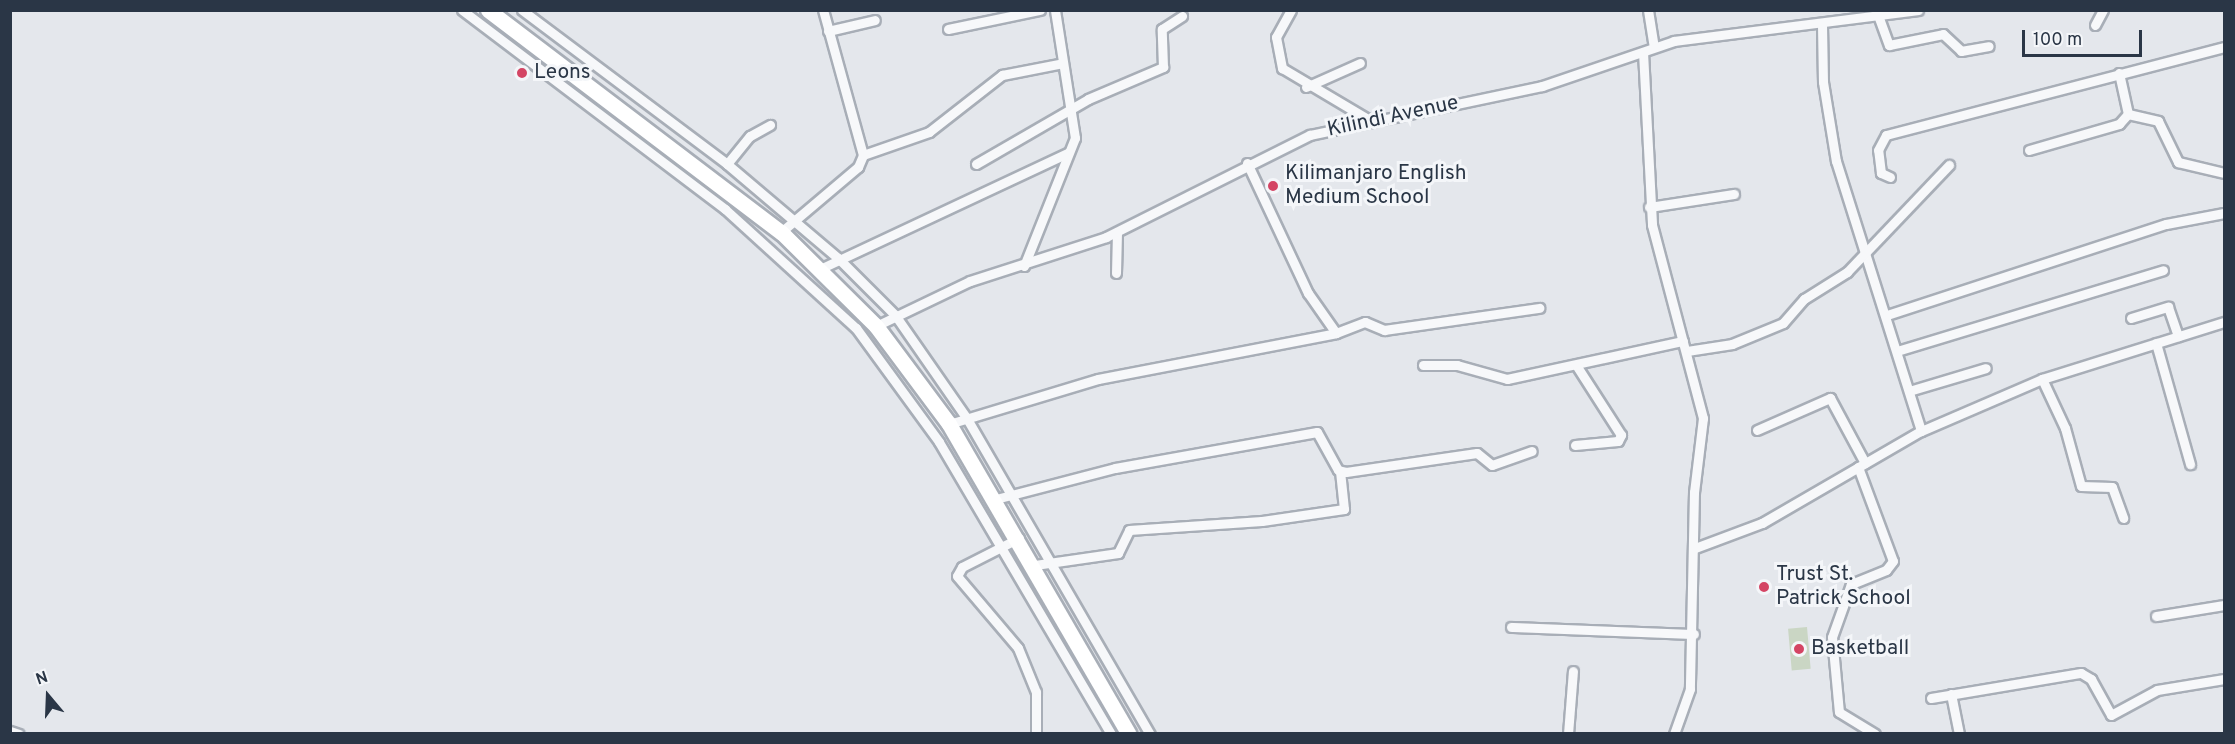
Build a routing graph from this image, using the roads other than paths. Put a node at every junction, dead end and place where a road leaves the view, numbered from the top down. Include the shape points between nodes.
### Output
1 (462, 10) edge
2 (488, 10) edge
3 (522, 10) edge
4 (823, 10) edge
5 (1040, 10) edge
6 (1055, 10) edge
7 (1302, 10) edge
8 (1648, 10) edge
9 (1918, 10) edge
10 (2103, 10) edge
11 (1291, 11) edge
12 (1182, 15) dead end
13 (1879, 18) junction
14 (875, 20) dead end
15 (1822, 25) junction
16 (2096, 25) dead end
17 (948, 29) dead end
18 (828, 31) junction
19 (1654, 46) junction
20 (1989, 46) dead end
21 (2224, 47) edge
22 (1643, 52) junction
23 (1063, 63) junction
24 (1360, 63) dead end
25 (2119, 73) junction
26 (1306, 87) junction
27 (1073, 110) junction
28 (2128, 114) junction
29 (1368, 119) junction
30 (770, 125) dead end
31 (2029, 150) dead end
32 (1068, 153) junction
33 (863, 155) junction
34 (1247, 163) junction
35 (727, 164) junction
36 (976, 164) dead end
37 (1948, 165) dead end
38 (2224, 173) edge
39 (1890, 177) dead end
40 (1734, 194) dead end
41 (1649, 207) junction
42 (2224, 213) edge
43 (794, 220) junction
44 (781, 232) junction
45 (1117, 232) junction
46 (1866, 252) junction
47 (838, 258) junction
48 (1024, 266) junction
49 (822, 268) junction
50 (2163, 270) dead end
51 (1116, 273) dead end
52 (1539, 308) dead end
53 (895, 315) junction
54 (1887, 315) junction
55 (2131, 318) dead end
56 (2224, 322) edge
57 (876, 326) junction
58 (1336, 333) junction
59 (2178, 336) junction
60 (2156, 342) junction
61 (1685, 346) junction
62 (1897, 351) junction
63 (1422, 365) dead end
64 (1576, 365) junction
65 (1986, 368) dead end
66 (2042, 379) junction
67 (1909, 391) junction
68 (966, 417) junction
69 (949, 424) junction
70 (1757, 430) dead end
71 (1921, 431) junction
72 (1575, 444) dead end
73 (1532, 451) dead end
74 (2190, 464) dead end
75 (1861, 465) junction
76 (1340, 472) junction
77 (1011, 493) junction
78 (992, 500) junction
79 (2123, 518) dead end
80 (1019, 538) junction
81 (1001, 548) junction
82 (1695, 548) junction
83 (1051, 560) junction
84 (1035, 565) junction
85 (2224, 605) edge
86 (2156, 616) dead end
87 (1511, 627) dead end
88 (1694, 634) junction
89 (1573, 671) dead end
90 (2224, 679) edge
91 (1951, 694) junction
92 (1931, 698) dead end
93 (10, 731) edge
94 (19, 734) edge
95 (1036, 734) edge
96 (1111, 734) edge
97 (1129, 734) edge
98 (1150, 734) edge
99 (1568, 734) edge
100 (1674, 734) edge
101 (1875, 734) edge
102 (1959, 734) edge

1 - 81 street via 724,209 839,312 918,410
2 - 44 highway
3 - 35 street
4 - 18 street
5 - 17 street
6 - 23 street
7 - 11 street
8 - 19 street
9 - 13 street, Kilindi Avenue
10 - 16 street
11 - 26 street via 1276,37 1277,58 1289,76
12 - 27 street via 1162,29 1163,67
13 - 15 street, Kilindi Avenue
13 - 20 street via 1889,45 1943,34 1961,51
14 - 18 street
15 - 19 street, Kilindi Avenue
15 - 46 street via 1823,82 1836,161
18 - 33 street
19 - 22 street, Kilindi Avenue
21 - 25 street
22 - 29 street, Kilindi Avenue via 1542,86
22 - 41 street
23 - 27 street
23 - 33 street via 1002,75 929,132
24 - 26 street
25 - 28 street
25 - 39 street via 1880,138 1881,173
26 - 29 street
27 - 32 street via 1075,138
27 - 36 street
28 - 31 street via 2100,133
28 - 38 street via 2158,121 2178,162
29 - 34 street, Kilindi Avenue via 1310,135
30 - 35 street via 750,136
32 - 47 street
32 - 48 street
33 - 43 street via 858,167
34 - 45 street, Kilindi Avenue
34 - 58 street via 1308,293
35 - 43 street
37 - 46 street
40 - 41 street
41 - 61 street
42 - 54 street via 2166,224
43 - 44 street
43 - 47 street
44 - 49 highway
45 - 48 street, Kilindi Avenue
45 - 51 street
46 - 54 street
46 - 61 street via 1830,285 1804,298 1778,327 1732,344
47 - 49 street
47 - 53 street
48 - 53 street, Kilindi Avenue via 970,281
49 - 57 highway
50 - 62 street
52 - 58 street via 1384,330 1365,322
53 - 57 street, Kilindi Avenue
53 - 68 street
54 - 62 street
55 - 59 street via 2168,307
56 - 59 street
57 - 69 highway
58 - 68 street via 1098,379
59 - 60 street
60 - 66 street
60 - 74 street
61 - 64 street
61 - 82 street via 1703,418 1694,492
62 - 67 street
63 - 64 street via 1457,365 1507,379
64 - 72 street via 1621,435 1618,441
65 - 67 street
66 - 71 street
66 - 79 street via 2065,428 2081,486 2112,487
67 - 71 street
68 - 69 street
68 - 77 street
69 - 78 highway
70 - 75 street via 1830,398
71 - 75 street
73 - 76 street via 1492,465 1477,453
75 - 82 street via 1762,523
75 - 101 street via 1893,561 1886,570 1851,584 1832,637 1839,712
76 - 77 street via 1317,432 1250,441
76 - 83 street via 1344,509 1262,521 1129,530 1118,553
77 - 78 street
77 - 83 street
78 - 80 highway
80 - 81 street
80 - 84 highway
81 - 95 street via 962,567 957,576 1018,648 1036,692
81 - 96 street
82 - 88 street
83 - 84 street
83 - 98 street
84 - 97 highway
85 - 86 street
87 - 88 street
88 - 100 street via 1690,689
89 - 99 street
90 - 91 street via 2157,690 2111,715 2091,679 2081,673
91 - 92 street
91 - 102 street
93 - 94 street

